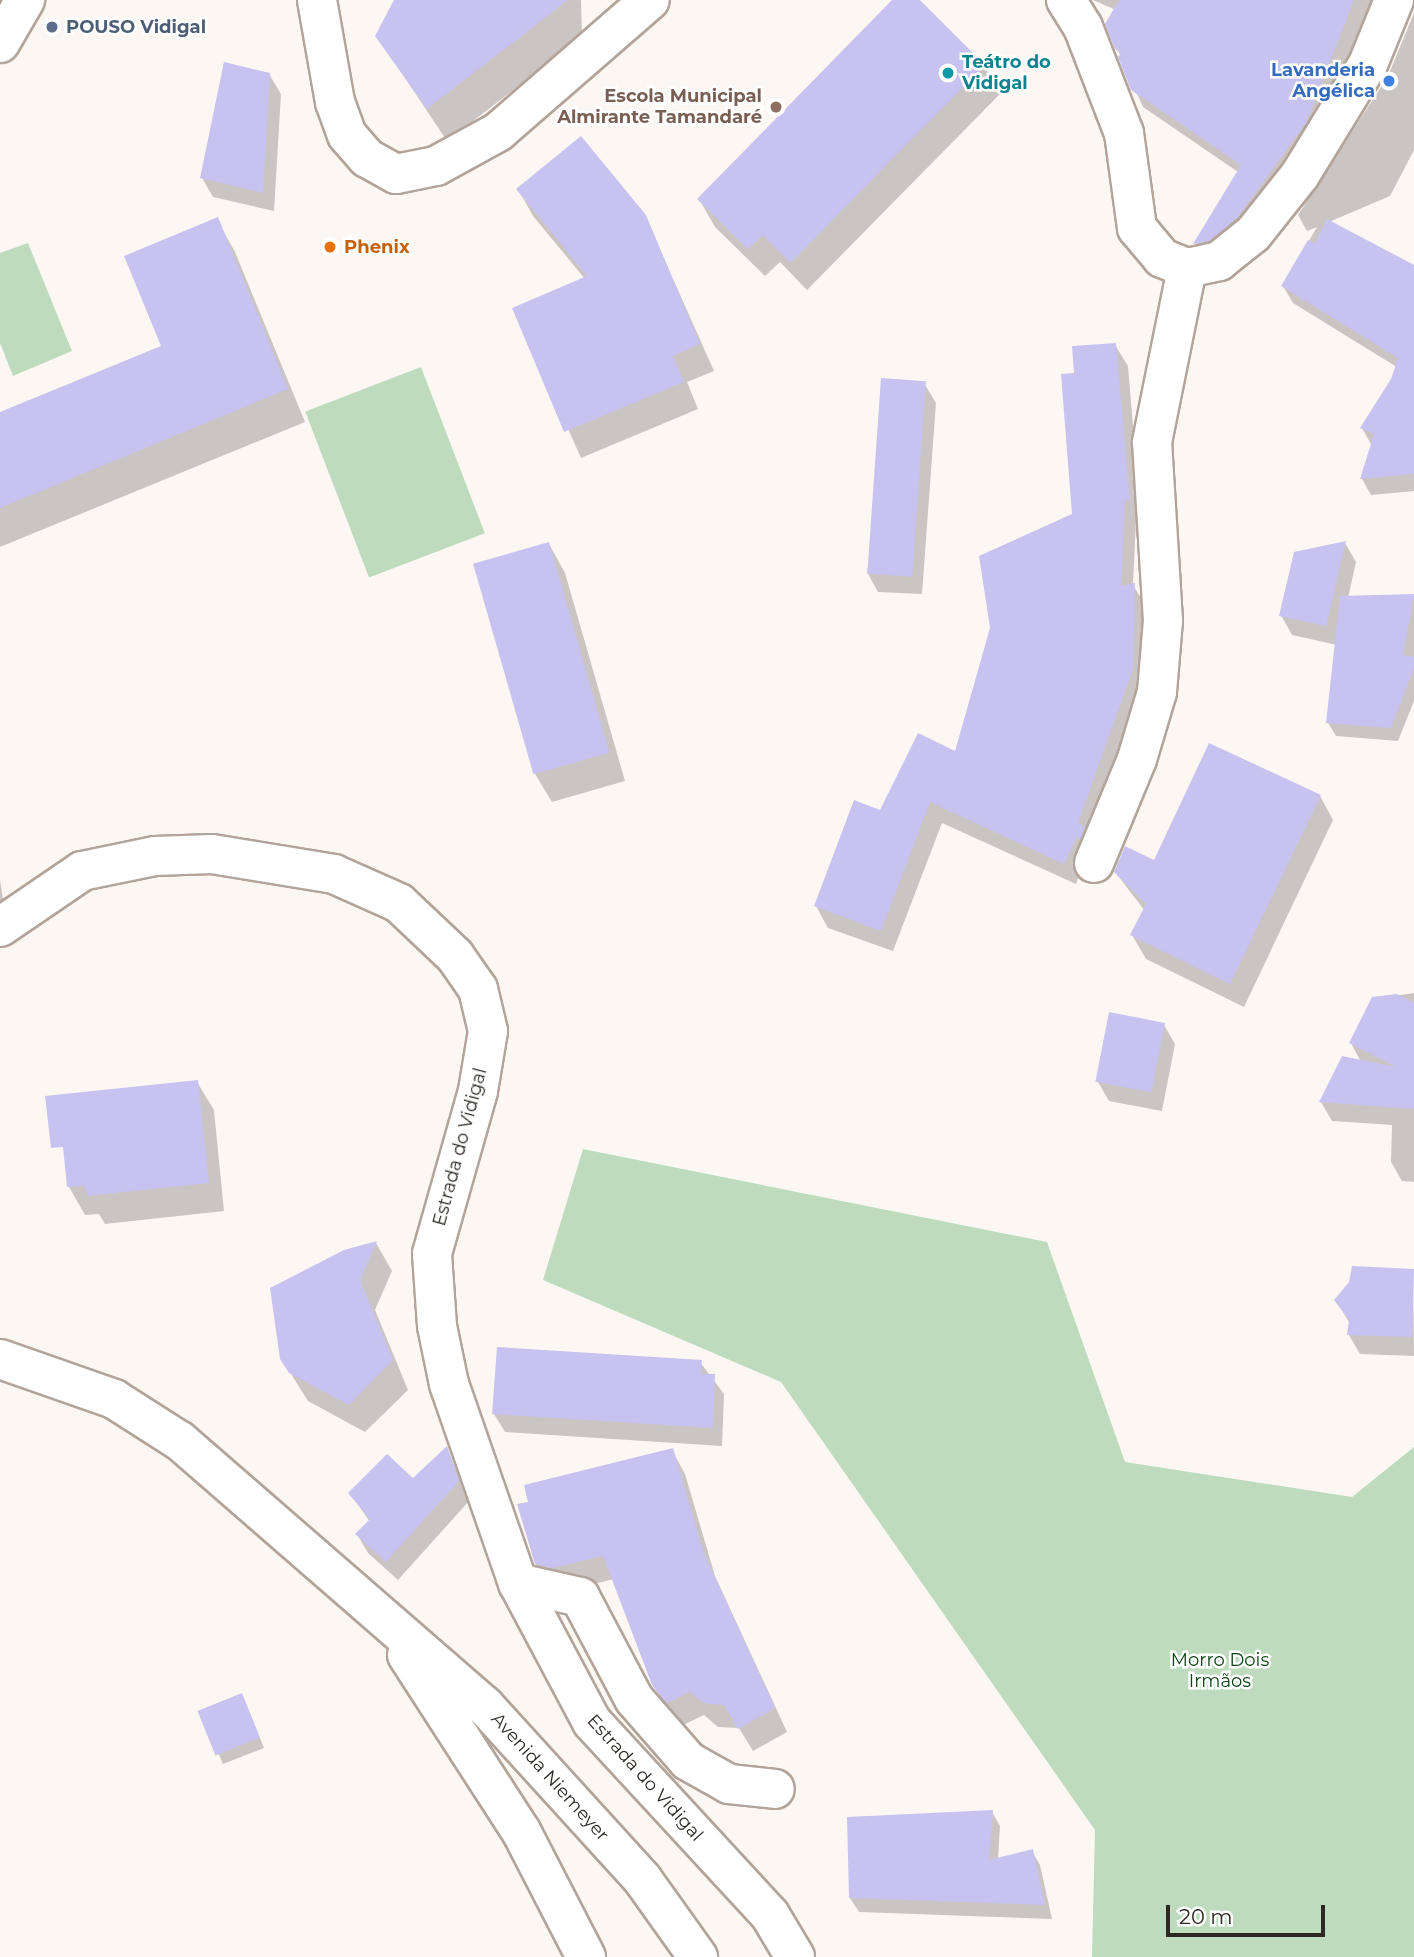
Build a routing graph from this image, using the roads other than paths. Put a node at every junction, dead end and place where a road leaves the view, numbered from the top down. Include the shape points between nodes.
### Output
1 (25, 0) edge
2 (317, 0) edge
3 (650, 0) edge
4 (1066, 0) edge
5 (1394, 0) edge
6 (0, 43) edge
7 (1187, 268) junction
8 (1094, 863) dead end
9 (0, 927) edge
10 (0, 1359) edge
11 (518, 1583) junction
12 (381, 1615) junction
13 (775, 1789) dead end
14 (669, 1917) junction
15 (586, 1957) edge
16 (662, 1957) edge
17 (698, 1957) edge
18 (795, 1957) edge

1 - 6 street
2 - 3 street via 335,102 347,135 367,158 396,174 436,166 498,132
4 - 7 street via 1083,27 1124,133 1138,228 1162,258
5 - 7 street via 1368,64 1292,184 1253,234 1219,261
7 - 8 street via 1152,442 1163,621 1157,692 1137,759
9 - 11 street, Estrada do Vidigal via 82,871 155,856 212,854 334,874 399,903 455,956 478,989 488,1031 478,1091 432,1255 437,1326 449,1384
10 - 12 street, Avenida Niemeyer via 114,1399 180,1441
11 - 13 street via 580,1597 634,1699 688,1761 729,1784
11 - 18 street, Estrada do Vidigal via 592,1722 770,1915
12 - 14 street, Avenida Niemeyer via 484,1705 643,1880
12 - 15 street, Avenida Niemeyer via 521,1832
14 - 16 street
14 - 17 street, Avenida Niemeyer

